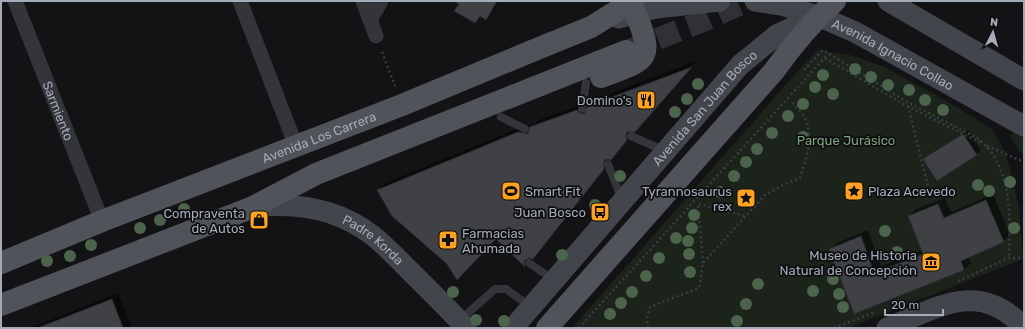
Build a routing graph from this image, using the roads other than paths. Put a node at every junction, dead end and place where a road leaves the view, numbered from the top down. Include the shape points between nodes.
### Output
1 (15, 1) edge
2 (240, 1) edge
3 (363, 1) edge
4 (381, 1) edge
5 (720, 1) edge
6 (755, 1) edge
7 (836, 1) edge
8 (888, 1) edge
9 (634, 7) edge
10 (821, 9) edge
11 (370, 20) junction
12 (376, 36) road end
13 (626, 51) tunnel mouth
14 (1024, 80) edge
15 (586, 83) junction
16 (582, 109) dead end
17 (501, 117) junction
18 (1024, 126) edge
19 (525, 129) dead end
20 (631, 136) dead end
21 (296, 146) junction
22 (665, 151) junction
23 (608, 164) dead end
24 (622, 201) junction
25 (278, 204) junction
26 (253, 207) junction
27 (102, 221) junction
28 (1, 263) edge
29 (529, 263) dead end
30 (554, 281) junction
31 (1, 305) edge
32 (531, 307) junction
33 (463, 324) edge
34 (513, 328) edge
35 (547, 328) edge
36 (887, 328) edge
37 (1024, 328) edge

1 - 27 street, Sarmiento
2 - 21 street
3 - 11 street
4 - 11 street
5 - 9 main road via 656,8
6 - 10 main road, Avenida Ignacio Collao
7 - 10 main road, Avenida San Juan Bosco
8 - 14 main road
9 - 15 main road via 645,37 645,56 636,64
9 - 21 main road, Avenida Los Carrera via 402,105
10 - 18 main road, Avenida Ignacio Collao via 855,32
10 - 22 main road, Avenida San Juan Bosco via 778,34 740,65
10 - 35 main road, Avenida San Juan Bosco via 774,71
11 - 12 street
13 - 26 main road via 316,174
15 - 16 lane
15 - 17 main road
17 - 19 lane
17 - 25 main road
20 - 22 lane
21 - 27 main road, Avenida Los Carrera
22 - 24 main road, Avenida San Juan Bosco
23 - 24 lane
24 - 30 main road, Avenida San Juan Bosco
25 - 26 main road, Padre Korda
25 - 33 main road, Padre Korda via 306,206 357,225 386,248
26 - 31 main road
27 - 28 main road, Avenida Los Carrera
29 - 30 lane
30 - 32 main road, Avenida San Juan Bosco
32 - 33 lane via 506,289 495,289
32 - 34 main road, Avenida San Juan Bosco
36 - 37 main road via 943,306 969,300 994,305 1016,319

